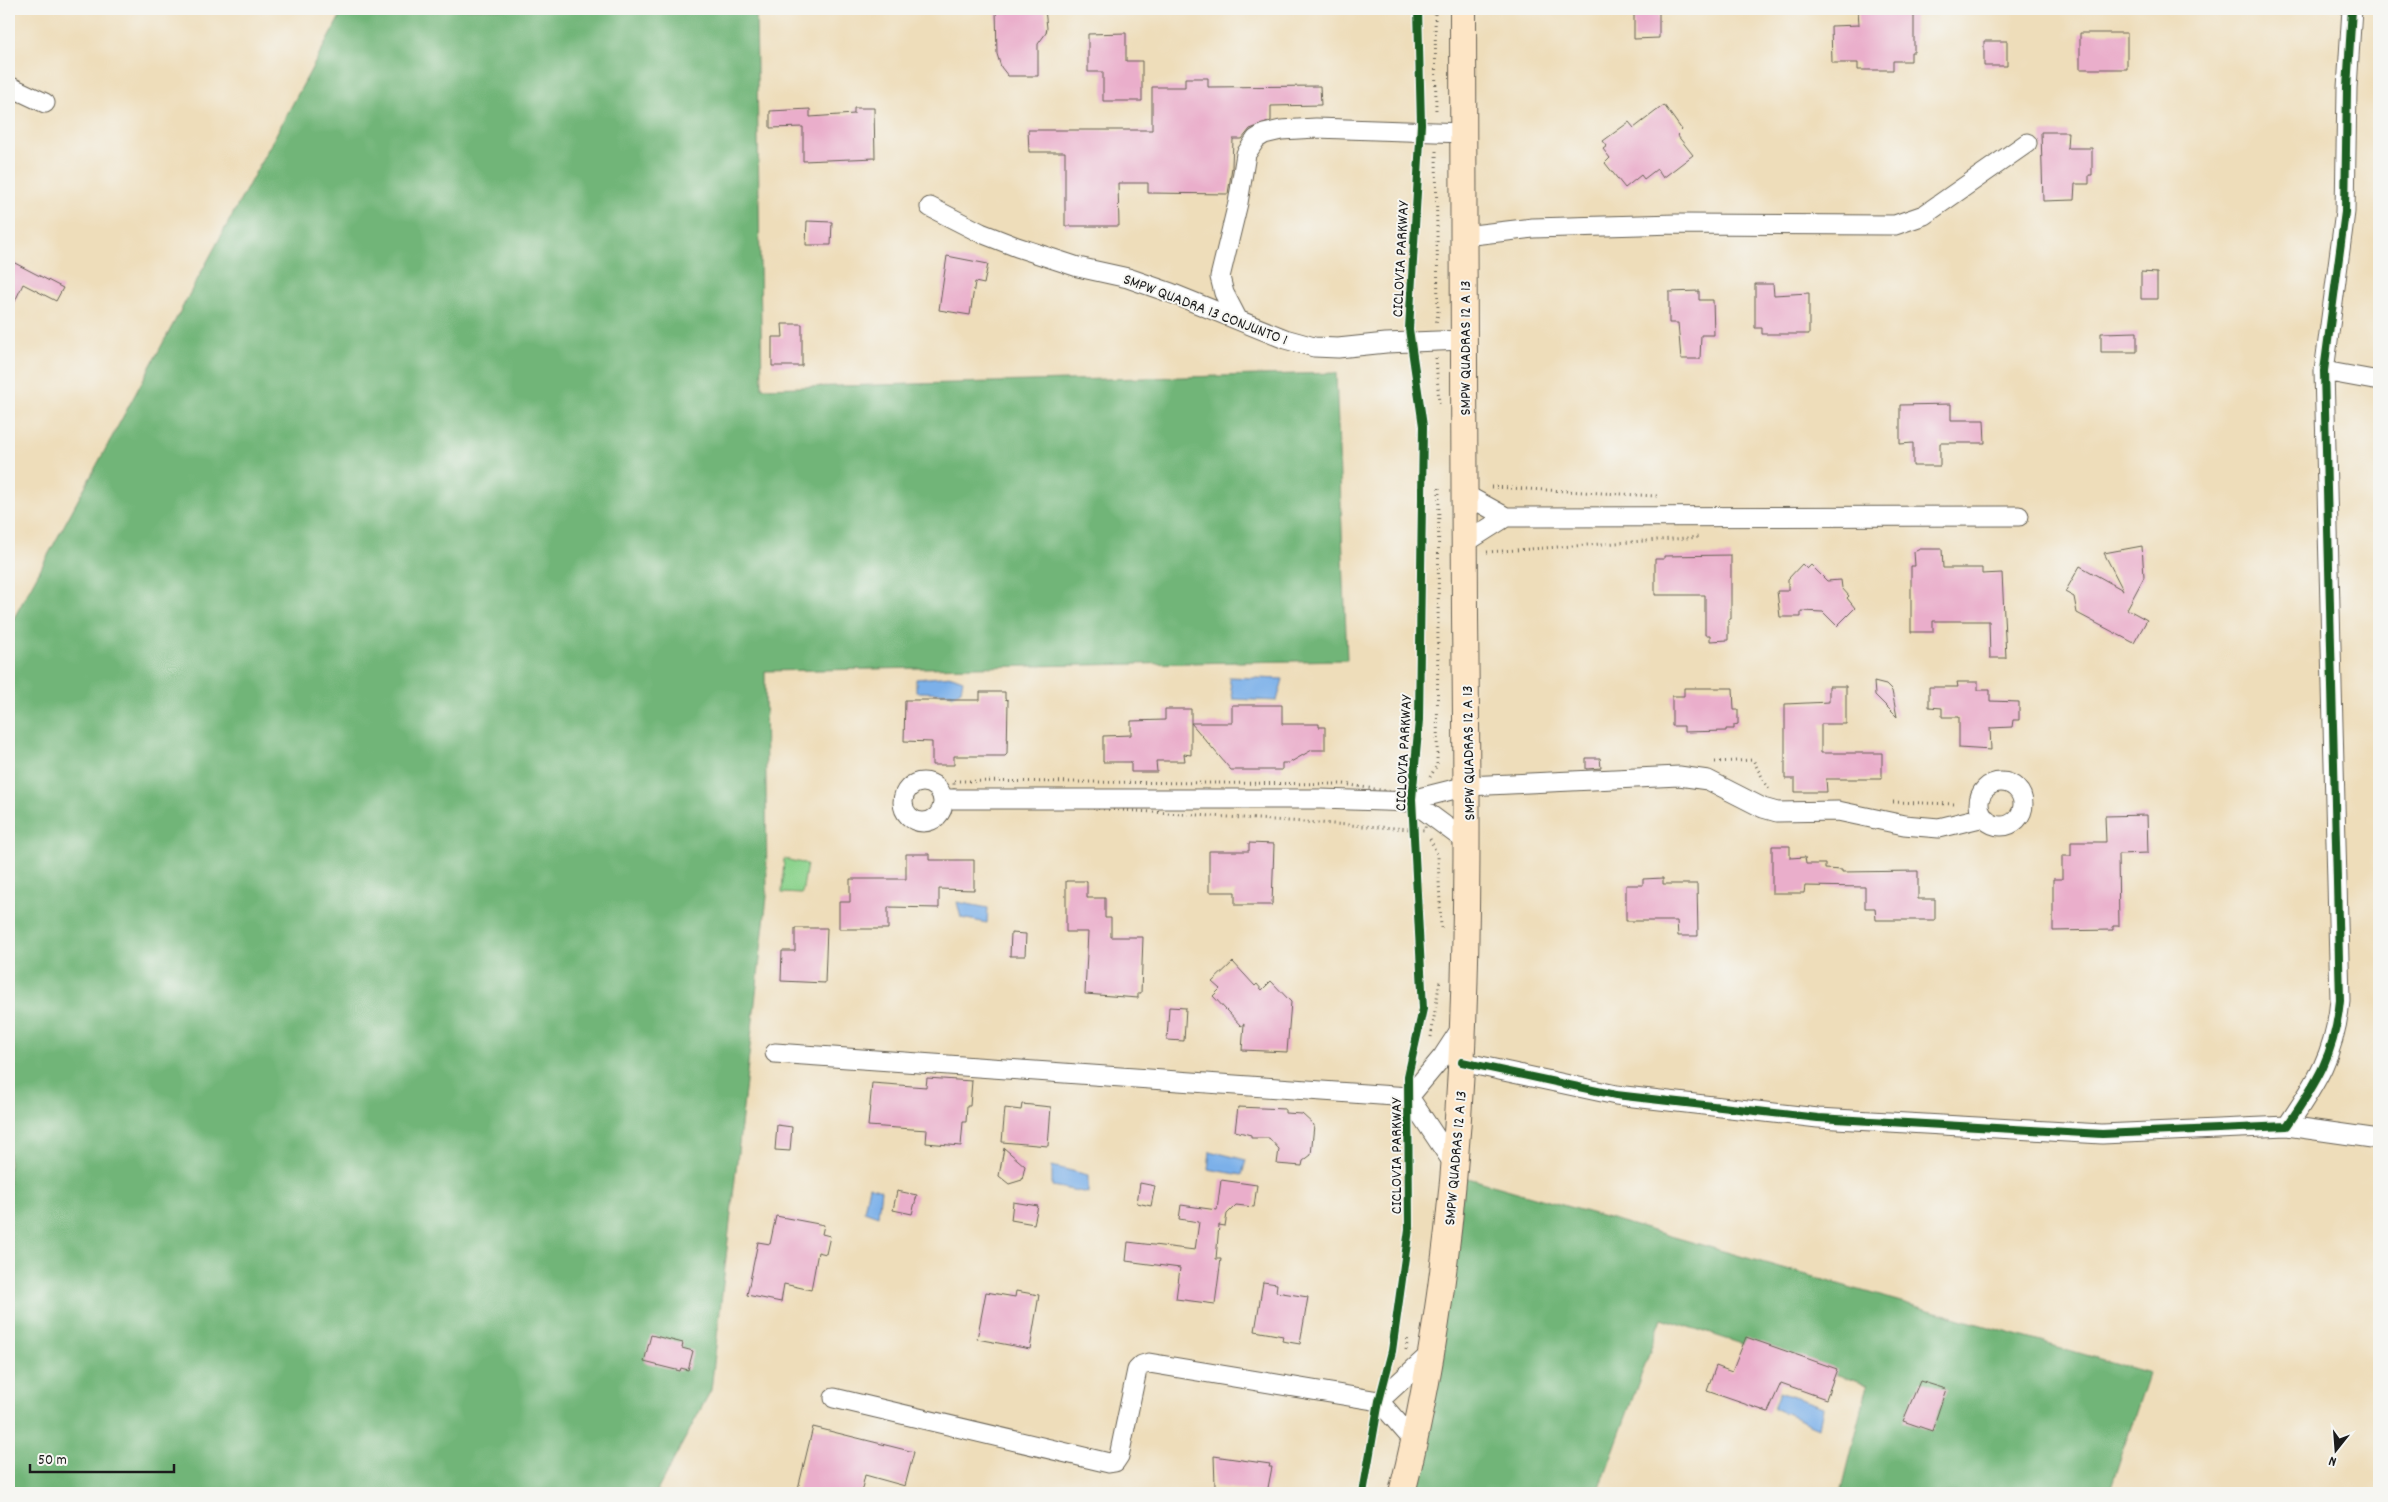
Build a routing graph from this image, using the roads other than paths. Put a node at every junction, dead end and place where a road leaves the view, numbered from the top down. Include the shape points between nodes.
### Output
1 (1463, 9) edge
2 (2352, 9) edge
3 (9, 86) edge
4 (46, 103) dead end
5 (1464, 133) junction
6 (2027, 143) dead end
7 (930, 207) dead end
8 (1464, 236) junction
9 (1238, 320) junction
10 (1464, 340) junction
11 (2324, 370) junction
12 (2379, 381) edge
13 (1466, 495) junction
14 (1506, 516) junction
15 (2019, 516) dead end
16 (1465, 543) junction
17 (1467, 786) junction
18 (1416, 792) junction
19 (942, 800) dead end
20 (1984, 817) dead end
21 (1467, 842) junction
22 (1462, 1027) junction
23 (775, 1052) dead end
24 (1462, 1062) junction
25 (1409, 1097) junction
26 (2287, 1126) junction
27 (2379, 1139) edge
28 (1455, 1166) junction
29 (1430, 1354) junction
30 (834, 1398) dead end
31 (1379, 1401) junction
32 (1413, 1440) junction
33 (1402, 1493) edge

1 - 5 street, SMPW QUADRAS 12 A 13
2 - 11 street via 2345,212
3 - 4 street
5 - 8 street, SMPW QUADRAS 12 A 13
5 - 9 street via 1316,128 1281,130 1256,139 1246,154 1220,277
6 - 8 street via 1924,215 1895,225 1676,224 1533,228
7 - 9 street, SMPW QUADRA 13 CONJUNTO 1 via 1017,247 1078,267 1128,278
8 - 10 street, SMPW QUADRAS 12 A 13
9 - 10 street, SMPW QUADRA 13 CONJUNTO 1 via 1314,347
10 - 13 street, SMPW QUADRAS 12 A 13
11 - 12 street
11 - 26 street via 2340,1000 2335,1040 2325,1064
13 - 14 street
13 - 16 street, SMPW QUADRAS 12 A 13
14 - 15 street
14 - 16 street
16 - 17 street, SMPW QUADRAS 12 A 13
17 - 18 street via 1423,797
17 - 20 street via 1679,776 1722,785 1762,808 1777,812 1838,811 1921,828 1955,826
17 - 21 street, SMPW QUADRAS 12 A 13
18 - 19 street via 1320,800
18 - 21 street
21 - 22 street, SMPW QUADRAS 12 A 13
22 - 24 street, SMPW QUADRAS 12 A 13
22 - 25 street
23 - 25 street
24 - 26 street via 1616,1095 1818,1118 2102,1134
24 - 28 street, SMPW QUADRAS 12 A 13
25 - 28 street
26 - 27 street
28 - 29 street, SMPW QUADRAS 12 A 13
29 - 31 street
29 - 32 street, SMPW QUADRAS 12 A 13
30 - 31 street via 1109,1463 1115,1462 1118,1456 1134,1377 1142,1365 1149,1363
31 - 32 street
32 - 33 street, SMPW QUADRAS 12 A 13

